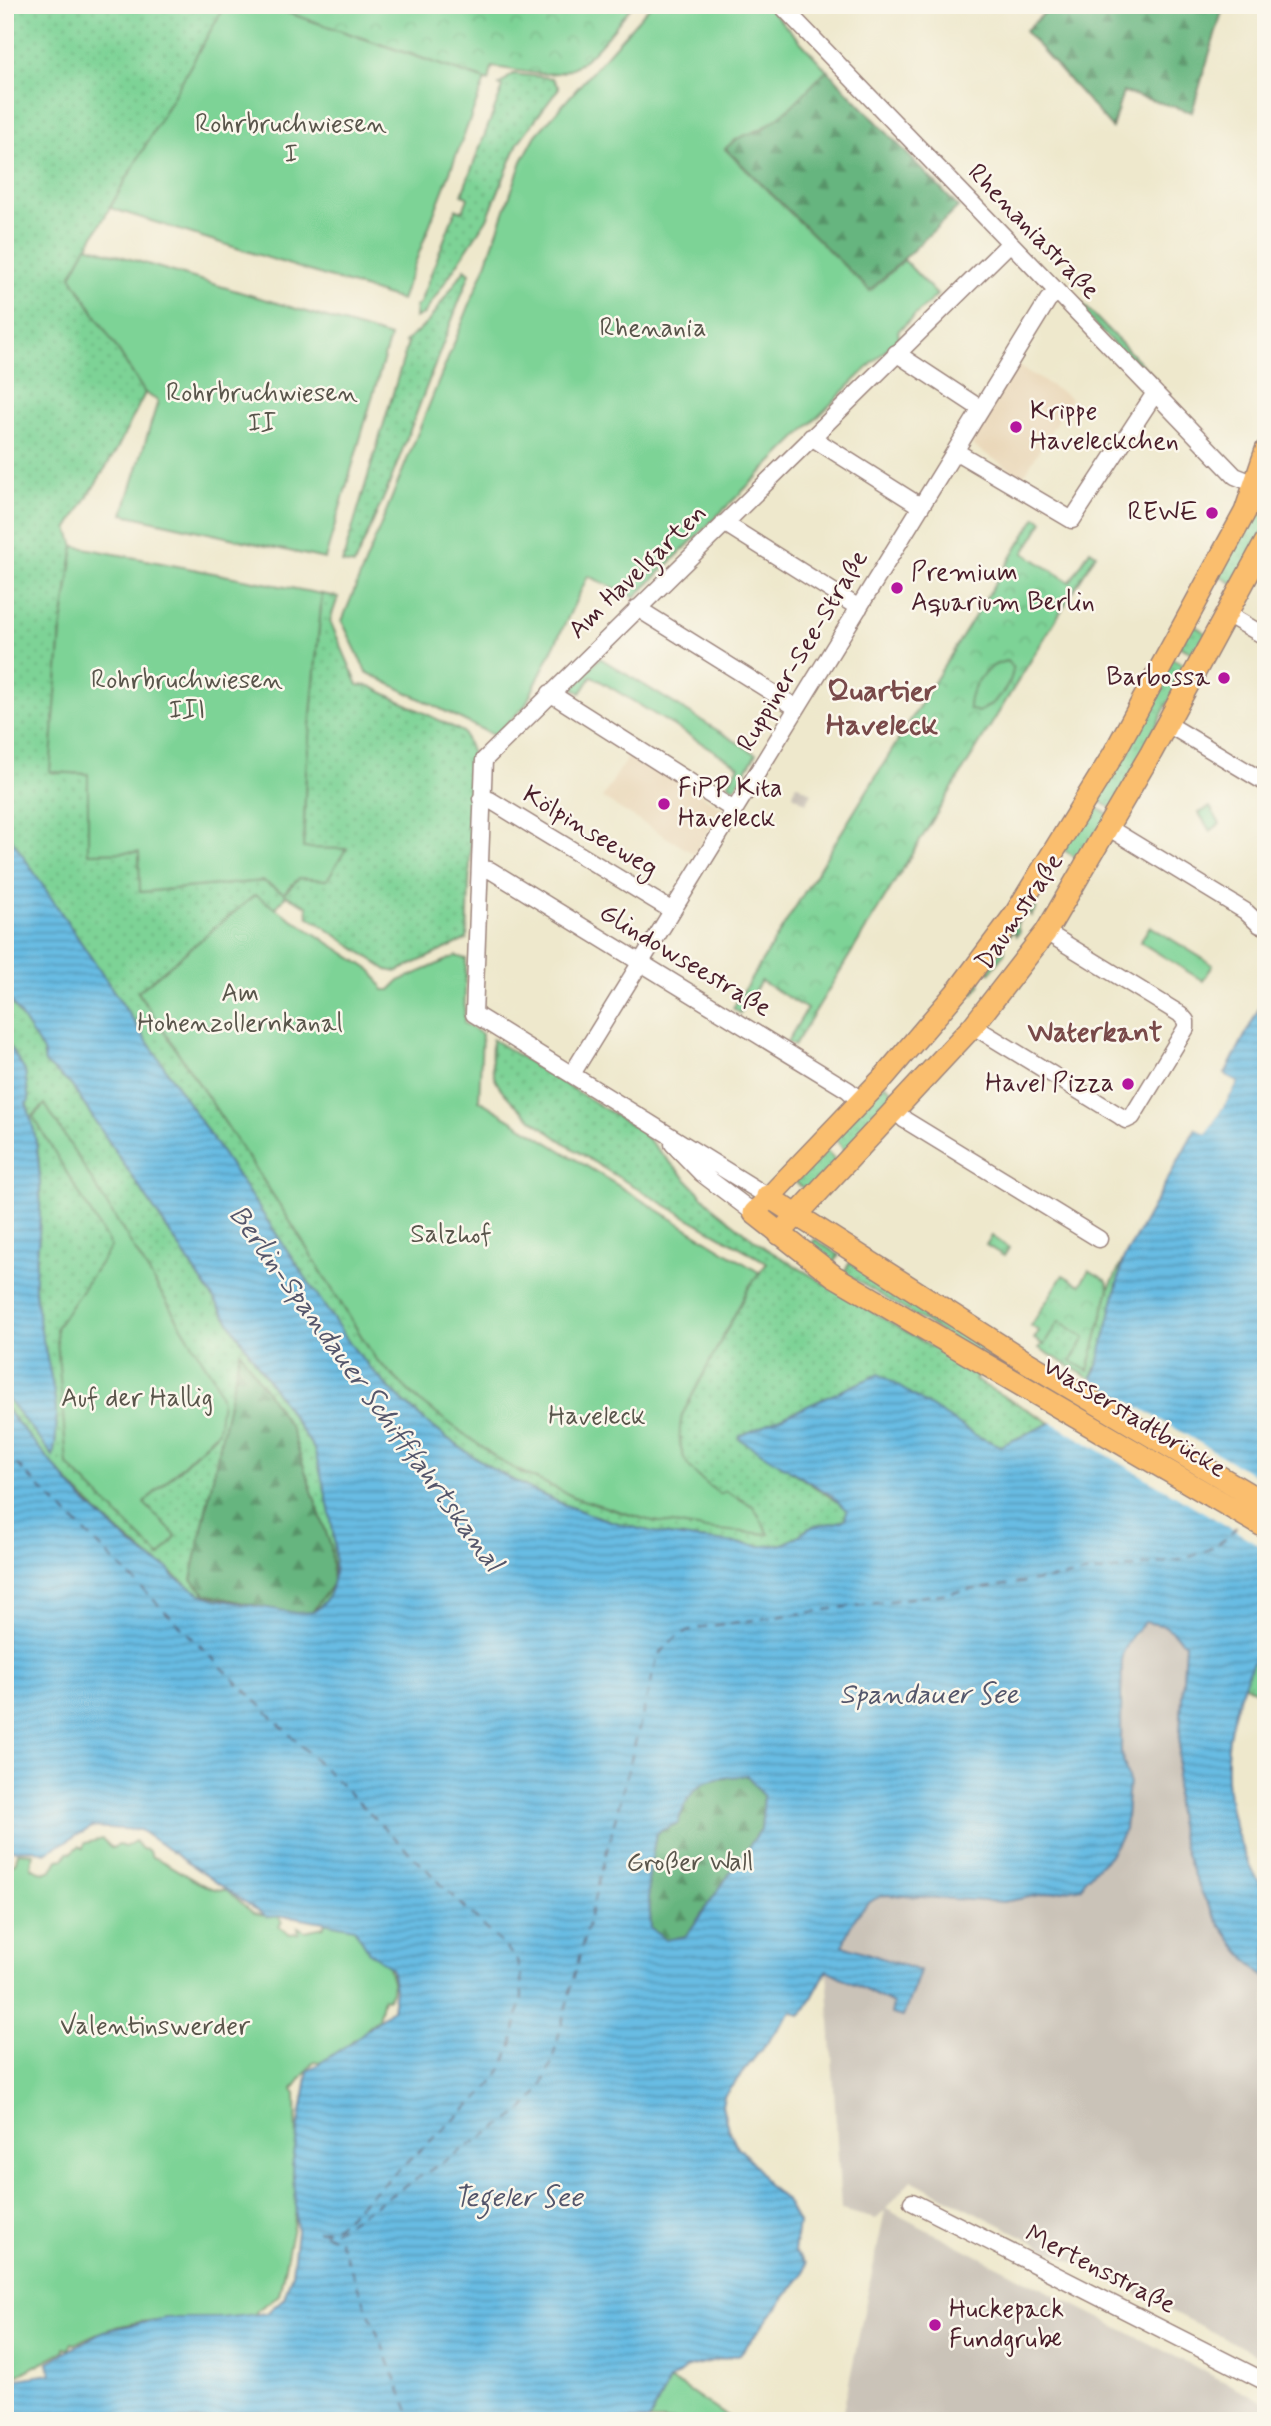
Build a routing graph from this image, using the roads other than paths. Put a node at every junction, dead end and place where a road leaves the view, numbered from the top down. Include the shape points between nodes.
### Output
1 (781, 5) edge
2 (1010, 243) junction
3 (1056, 292) junction
4 (896, 353) junction
5 (1155, 393) junction
6 (981, 409) junction
7 (811, 437) junction
8 (1266, 450) edge
9 (955, 451) junction
10 (1261, 489) edge
11 (920, 506) junction
12 (724, 523) junction
13 (1266, 541) edge
14 (1199, 596) junction
15 (637, 608) junction
16 (859, 608) junction
17 (1227, 614) junction
18 (1266, 637) edge
19 (1170, 648) junction
20 (1198, 666) junction
21 (550, 693) junction
22 (797, 708) junction
23 (1166, 723) junction
24 (1266, 783) edge
25 (481, 799) junction
26 (734, 810) junction
27 (1109, 828) junction
28 (480, 869) junction
29 (671, 910) junction
30 (1260, 925) dead end
31 (1046, 932) junction
32 (640, 962) junction
33 (973, 1026) junction
34 (572, 1074) junction
35 (860, 1101) junction
36 (895, 1110) junction
37 (655, 1125) junction
38 (824, 1137) junction
39 (847, 1161) junction
40 (767, 1196) junction
41 (754, 1213) junction
42 (797, 1216) junction
43 (779, 1234) junction
44 (1099, 1239) dead end
45 (1266, 1504) edge
46 (1266, 1528) edge
47 (912, 2202) dead end
48 (1266, 2382) edge

1 - 2 street, Rhenaniastraße
2 - 3 street, Rhenaniastraße
2 - 4 street, Am Havelgarten
3 - 5 street, Rhenaniastraße
3 - 6 street, Ruppiner-See-Straße
4 - 6 street
4 - 7 street, Am Havelgarten
5 - 9 street via 1072,520
5 - 10 street, Rhenaniastraße via 1235,476
6 - 9 street, Ruppiner-See-Straße
7 - 11 street
7 - 12 street, Am Havelgarten
8 - 10 main road, Daumstraße
9 - 11 street, Ruppiner-See-Straße
10 - 14 main road, Daumstraße
11 - 16 street, Ruppiner-See-Straße
12 - 15 street, Am Havelgarten
12 - 16 street
13 - 17 main road, Daumstraße
14 - 17 main road
14 - 19 main road, Daumstraße
15 - 21 street, Am Havelgarten
15 - 22 street
16 - 22 street, Ruppiner-See-Straße
17 - 18 street
17 - 20 main road, Daumstraße
19 - 20 main road
19 - 35 main road, Daumstraße via 1113,755 1015,914 959,989
20 - 23 main road, Daumstraße
21 - 25 street, Am Havelgarten via 484,760
21 - 26 street
22 - 26 street, Ruppiner-See-Straße
23 - 24 street
23 - 27 main road, Daumstraße
25 - 28 street, Am Havelgarten
25 - 29 street, Kölpinseeweg via 490,800
26 - 29 street, Ruppiner-See-Straße
27 - 30 street via 1245,911
27 - 31 main road, Daumstraße
28 - 32 street, Glindowseestraße via 490,870
28 - 34 street, Am Havelgarten via 474,1014
29 - 32 street, Ruppiner-See-Straße
31 - 33 main road, Daumstraße
31 - 33 street via 1186,1021 1132,1117 1126,1120
32 - 34 street, Ruppiner-See-Straße
32 - 35 street, Glindowseestraße
33 - 36 main road, Daumstraße
34 - 37 street
35 - 38 main road, Daumstraße
36 - 39 main road, Daumstraße
36 - 44 street
37 - 40 street
37 - 41 street via 701,1173
38 - 39 main road
38 - 40 main road, Daumstraße
39 - 42 main road, Daumstraße
40 - 41 main road, Daumstraße
40 - 42 main road
41 - 43 main road
42 - 43 main road, Daumstraße
42 - 45 main road, Wasserstadtbrücke via 1025,1361
43 - 46 main road, Wasserstadtbrücke via 834,1276
47 - 48 street, Mertensstraße

